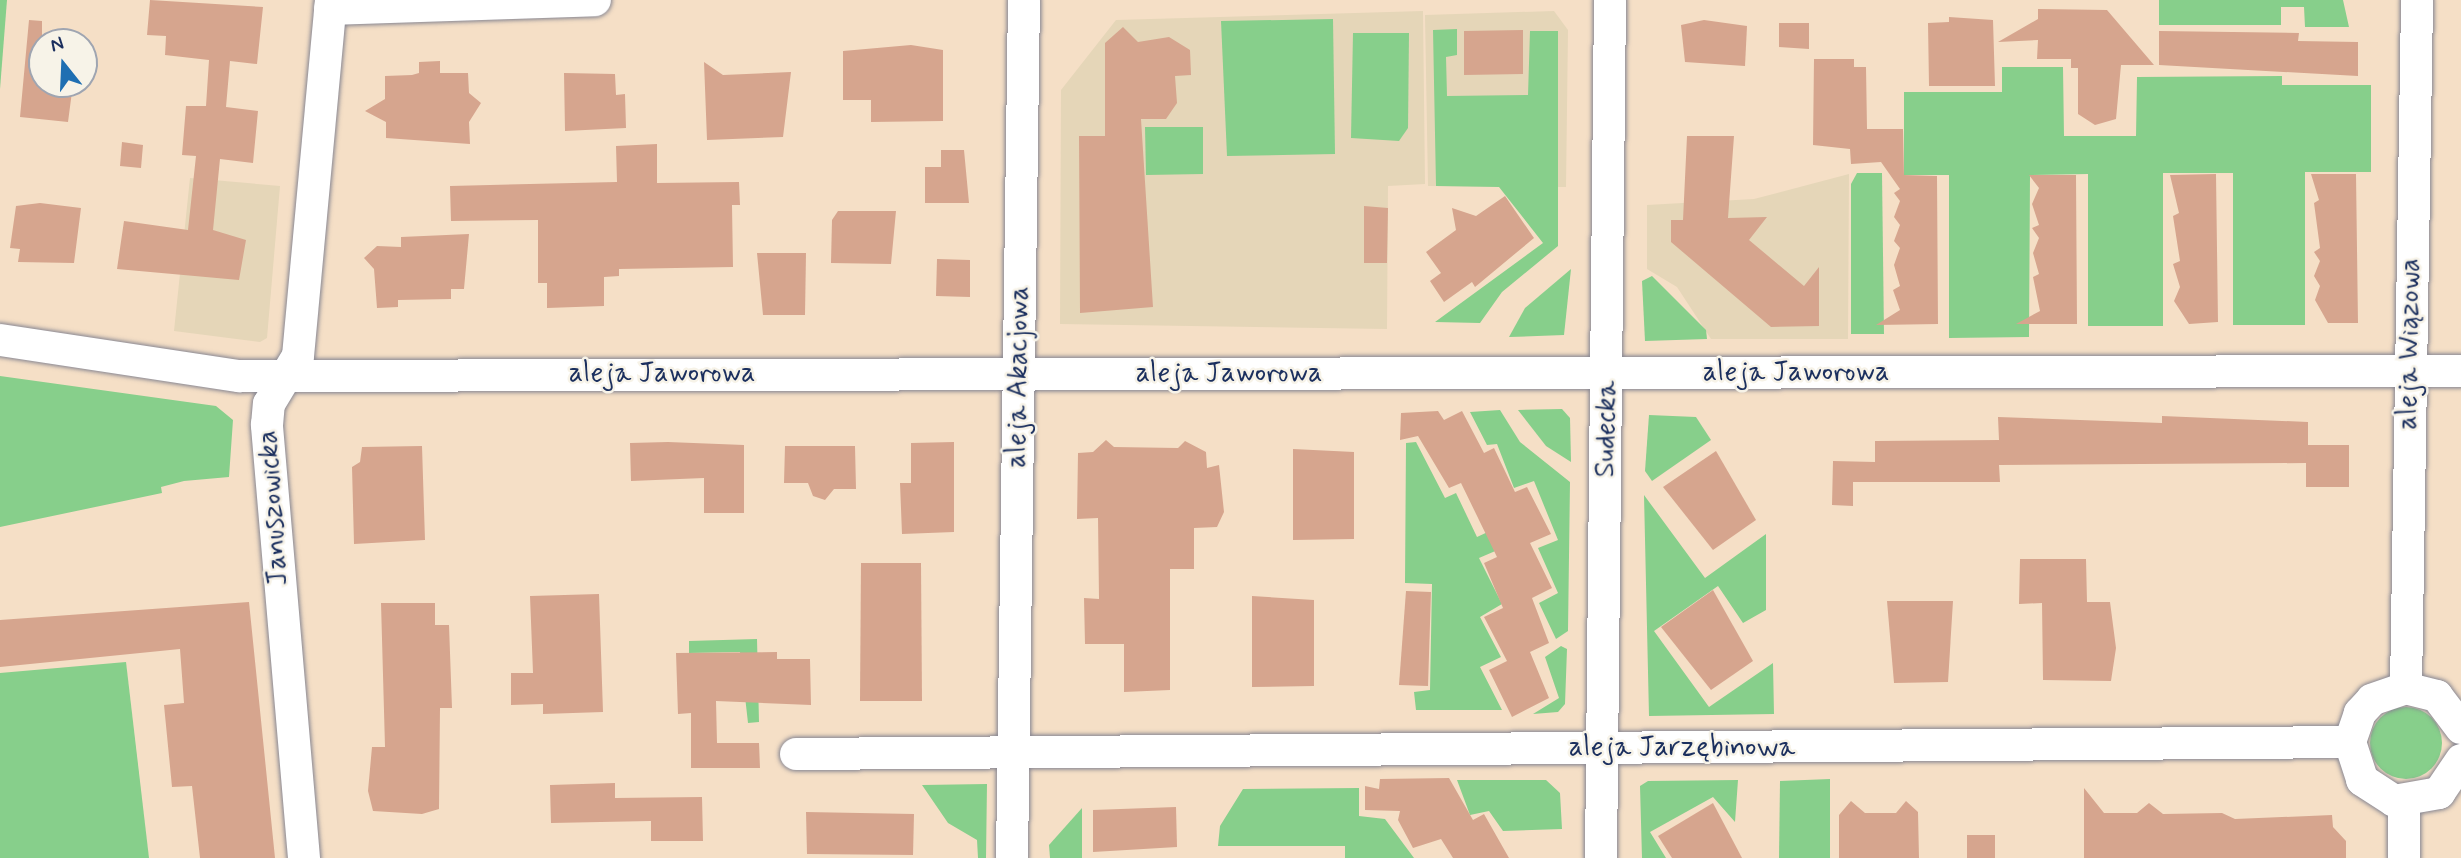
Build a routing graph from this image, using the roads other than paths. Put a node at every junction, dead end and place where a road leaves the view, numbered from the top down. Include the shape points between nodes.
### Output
1 (595, 0) edge
2 (1024, 0) edge
3 (1610, 0) edge
4 (2417, 0) edge
5 (330, 4) edge
6 (0, 340) edge
7 (2409, 371) junction
8 (2461, 371) edge
9 (1608, 373) junction
10 (1018, 374) junction
11 (291, 376) junction
12 (2406, 688) junction
13 (2461, 728) edge
14 (2350, 742) junction
15 (1603, 750) junction
16 (1013, 753) junction
17 (796, 754) dead end
18 (2461, 760) edge
19 (2404, 802) junction
20 (304, 858) edge
21 (1012, 858) edge
22 (1601, 858) edge
23 (2404, 858) edge

1 - 5 street
2 - 10 street, aleja Akacjowa
3 - 9 street, Sudecka
4 - 7 street, aleja Wiązowa
5 - 11 street, Januszowicka via 298,356
6 - 11 street, aleja Jaworowa via 239,376
7 - 8 street, aleja Jaworowa
7 - 9 street, aleja Jaworowa
7 - 12 street, aleja Wiązowa
9 - 10 street, aleja Jaworowa
9 - 15 street, Sudecka
10 - 11 street, aleja Jaworowa
10 - 16 street, aleja Akacjowa
11 - 20 street, Januszowicka via 270,404 267,449
12 - 13 street via 2437,696
12 - 14 street via 2372,700 2360,713
14 - 15 street, aleja Jarzębinowa
14 - 19 street via 2361,780 2374,792
15 - 16 street, aleja Jarzębinowa
15 - 22 street, Sudecka
16 - 17 street
16 - 21 street, aleja Akacjowa
18 - 19 street via 2439,793
19 - 23 street

